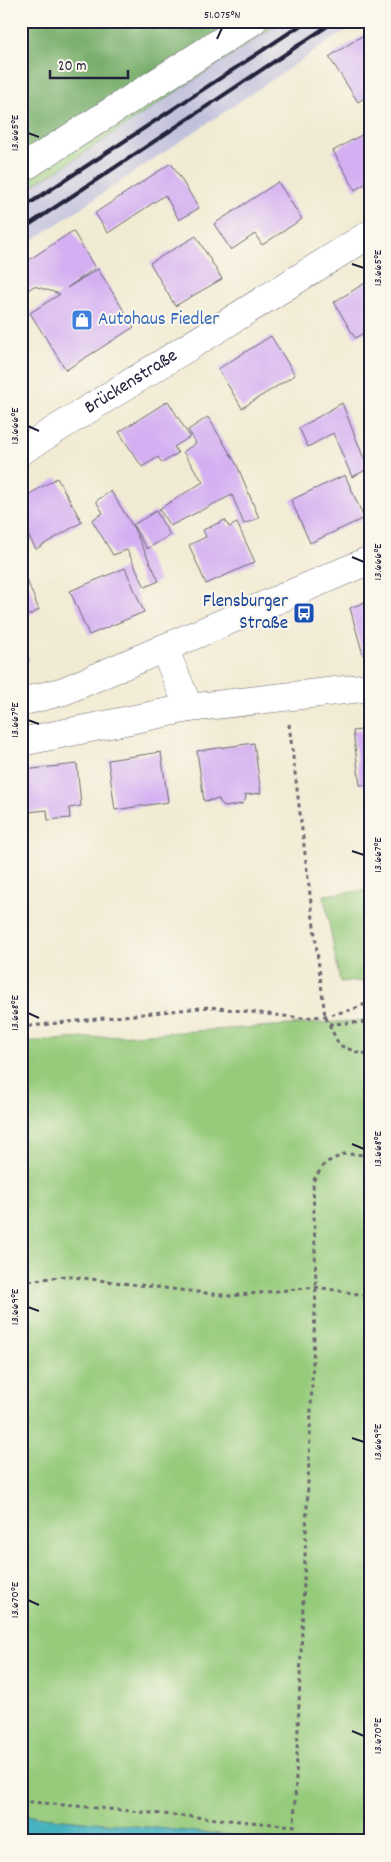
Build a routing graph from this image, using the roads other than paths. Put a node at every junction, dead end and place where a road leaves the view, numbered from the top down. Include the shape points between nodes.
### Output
1 (253, 21) edge
2 (21, 169) edge
3 (370, 234) edge
4 (21, 451) edge
5 (370, 560) edge
6 (164, 648) junction
7 (370, 687) edge
8 (21, 702) edge
9 (189, 708) junction
10 (21, 742) edge

1 - 2 street
3 - 4 street, Brückenstraße
5 - 6 street
6 - 8 street via 64,691
6 - 9 street
7 - 9 street
9 - 10 street

